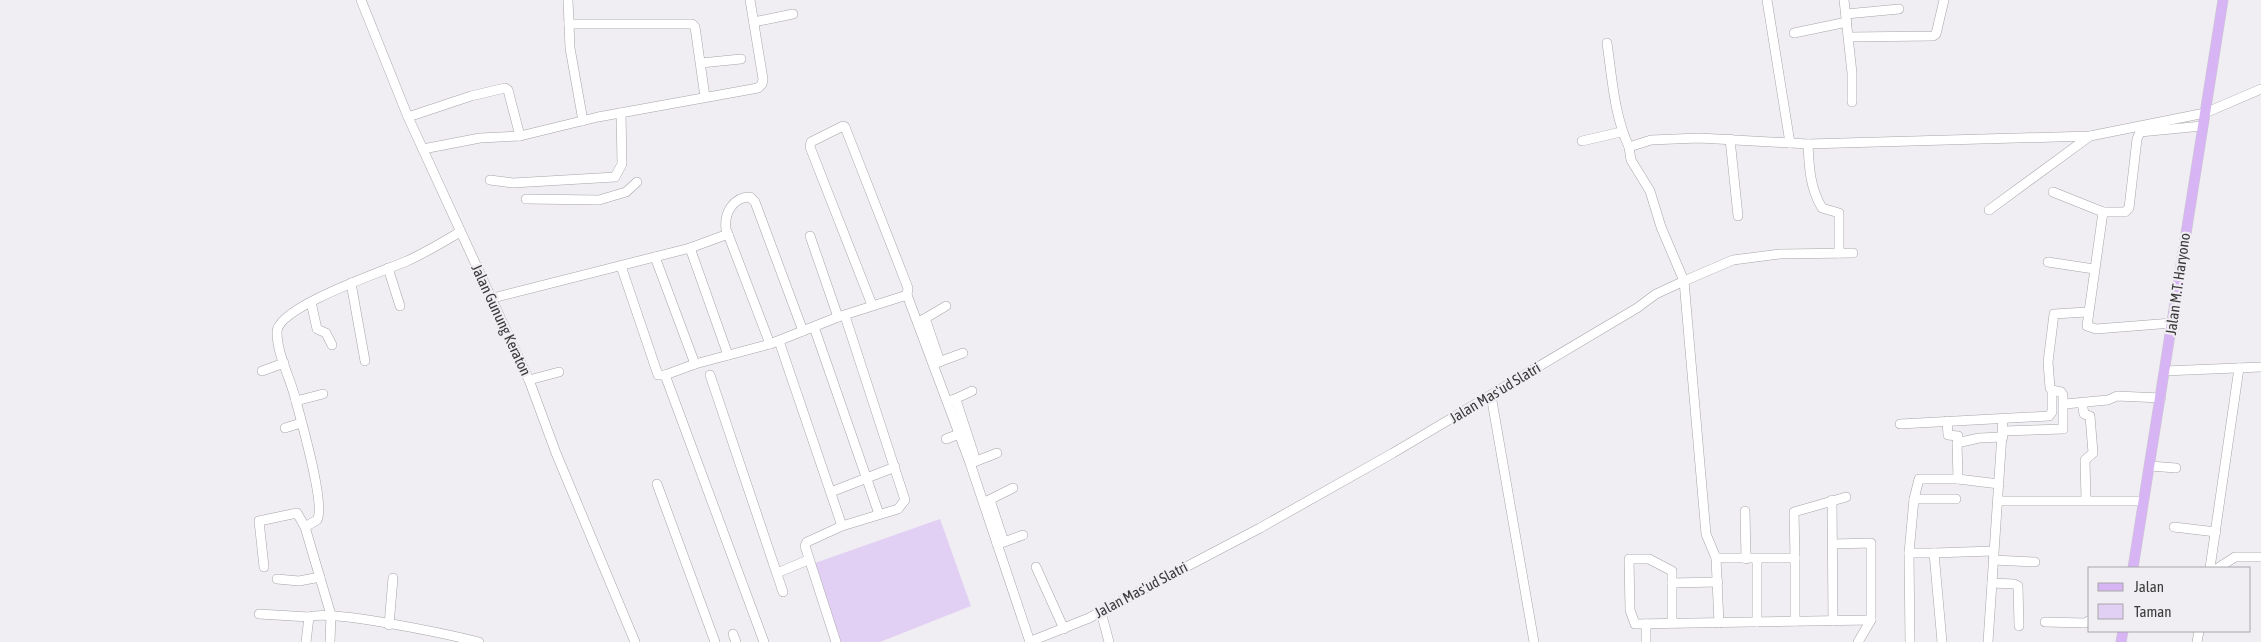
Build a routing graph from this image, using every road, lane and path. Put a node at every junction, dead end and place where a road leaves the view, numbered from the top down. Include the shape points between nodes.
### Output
1 (361, 0) edge
2 (568, 0) edge
3 (750, 0) edge
4 (1767, 0) edge
5 (1844, 0) edge
6 (1944, 0) edge
7 (2223, 0) edge
8 (1899, 9) dead end
9 (793, 14) dead end
10 (1846, 18) junction
11 (754, 22) junction
12 (569, 24) junction
13 (1794, 32) dead end
14 (1849, 37) junction
15 (1607, 43) dead end
16 (741, 59) dead end
17 (701, 63) junction
18 (2261, 88) edge
19 (705, 97) junction
20 (1852, 102) dead end
21 (621, 113) junction
22 (2205, 113) junction
23 (408, 117) junction
24 (583, 121) junction
25 (2202, 126) junction
26 (1622, 132) junction
27 (520, 136) junction
28 (2090, 136) junction
29 (1730, 139) junction
30 (1582, 141) dead end
31 (1790, 143) junction
32 (1808, 144) junction
33 (1628, 147) junction
34 (423, 149) junction
35 (615, 177) junction
36 (490, 180) dead end
37 (637, 182) dead end
38 (2053, 192) dead end
39 (618, 194) junction
40 (526, 199) dead end
41 (1989, 210) dead end
42 (2103, 212) junction
43 (1738, 216) dead end
44 (460, 232) junction
45 (728, 234) junction
46 (810, 236) dead end
47 (690, 248) junction
48 (1839, 253) junction
49 (1853, 253) dead end
50 (655, 257) junction
51 (2048, 262) dead end
52 (621, 266) junction
53 (388, 268) junction
54 (2094, 269) junction
55 (1684, 281) junction
56 (351, 283) junction
57 (907, 295) junction
58 (493, 298) junction
59 (312, 302) junction
60 (872, 305) junction
61 (400, 306) dead end
62 (946, 306) dead end
63 (2087, 312) junction
64 (842, 316) junction
65 (921, 320) junction
66 (2172, 322) junction
67 (814, 327) junction
68 (803, 331) junction
69 (779, 341) junction
70 (332, 344) dead end
71 (770, 344) junction
72 (963, 354) dead end
73 (728, 355) junction
74 (365, 361) dead end
75 (284, 363) junction
76 (937, 363) junction
77 (695, 364) junction
78 (2261, 367) edge
79 (2239, 368) junction
80 (262, 371) dead end
81 (2164, 371) junction
82 (559, 372) dead end
83 (665, 375) junction
84 (710, 375) dead end
85 (529, 380) junction
86 (2050, 382) junction
87 (972, 392) dead end
88 (323, 394) dead end
89 (1491, 395) junction
90 (2161, 398) junction
91 (951, 400) junction
92 (296, 401) junction
93 (2082, 402) junction
94 (2064, 404) junction
95 (2003, 419) junction
96 (1947, 421) junction
97 (301, 424) junction
98 (1900, 424) dead end
99 (284, 428) dead end
100 (959, 434) junction
101 (2003, 434) junction
102 (946, 439) dead end
103 (1958, 442) junction
104 (997, 453) dead end
105 (972, 462) junction
106 (2150, 466) junction
107 (895, 468) junction
108 (2176, 468) dead end
109 (866, 478) junction
110 (1958, 479) junction
111 (657, 484) dead end
112 (1999, 484) junction
113 (1012, 488) dead end
114 (830, 492) junction
115 (1846, 496) dead end
116 (1914, 499) junction
117 (1956, 499) dead end
118 (1832, 500) junction
119 (2086, 500) junction
120 (986, 501) junction
121 (1998, 501) junction
122 (2144, 501) junction
123 (1745, 510) dead end
124 (879, 514) junction
125 (842, 526) junction
126 (305, 527) junction
127 (2174, 527) dead end
128 (2216, 532) junction
129 (1024, 535) dead end
130 (1000, 543) junction
131 (1833, 544) junction
132 (1909, 552) junction
133 (1934, 552) junction
134 (1714, 554) junction
135 (1993, 556) junction
136 (2261, 557) edge
137 (1795, 558) junction
138 (1746, 559) junction
139 (1757, 559) junction
140 (808, 560) junction
141 (2035, 562) dead end
142 (264, 567) dead end
143 (1036, 567) dead end
144 (2134, 567) edge
145 (2210, 567) edge
146 (2220, 567) edge
147 (777, 573) junction
148 (320, 577) junction
149 (392, 578) dead end
150 (277, 579) dead end
151 (1718, 582) junction
152 (1672, 583) junction
153 (1992, 583) junction
154 (783, 592) dead end
155 (1101, 612) junction
156 (259, 614) dead end
157 (331, 615) junction
158 (308, 617) junction
159 (1871, 620) junction
160 (1795, 621) junction
161 (1833, 621) junction
162 (2088, 621) edge
163 (1757, 622) junction
164 (2045, 622) dead end
165 (1719, 623) junction
166 (1646, 624) junction
167 (1672, 624) junction
168 (389, 625) junction
169 (2019, 626) dead end
170 (1064, 629) junction
171 (306, 642) edge
172 (330, 642) edge
173 (479, 642) edge
174 (635, 642) edge
175 (716, 642) edge
176 (764, 642) edge
177 (836, 642) edge
178 (1030, 642) edge
179 (1109, 642) edge
180 (1534, 642) edge
181 (1646, 642) edge
182 (1858, 642) edge
183 (1910, 642) edge
184 (1942, 642) edge
185 (1988, 642) edge

1 - 23 street, Jalan Gunung Keraton
2 - 12 street
3 - 11 street
4 - 31 street
5 - 10 street
6 - 14 street via 1933,36
7 - 22 main road, Jalan M.T. Haryono
8 - 10 street
9 - 11 street
10 - 13 street
10 - 14 street
11 - 19 street via 762,84 758,88
12 - 17 street via 692,24
12 - 24 street
14 - 20 street
15 - 26 street
16 - 17 street
17 - 19 street
18 - 22 street
19 - 21 street
21 - 24 street
21 - 35 street via 622,164
22 - 25 main road, Jalan M.T. Haryono
22 - 28 street
23 - 27 street via 505,88
23 - 34 street, Jalan Gunung Keraton
24 - 27 street
25 - 42 street via 2140,132 2129,208 2125,212
25 - 66 main road, Jalan M.T. Haryono
26 - 30 street
26 - 33 street
27 - 34 street via 480,138
28 - 32 street
28 - 41 street
29 - 31 street
29 - 33 street via 1651,140
29 - 43 street
31 - 32 street
32 - 48 street via 1810,176 1820,206 1839,213
33 - 55 street via 1631,160 1650,191
34 - 44 street, Jalan Gunung Keraton
35 - 36 street via 513,183
35 - 39 street
37 - 39 street
38 - 42 street
39 - 40 street via 599,200
42 - 54 street
44 - 53 street
44 - 58 street, Jalan Gunung Keraton
45 - 47 street
45 - 68 street via 726,224 730,208 740,198 753,198
45 - 71 street
46 - 64 street
47 - 50 street
47 - 73 street
48 - 49 street, Jalan Mas'ud Slatri
48 - 55 street, Jalan Mas'ud Slatri via 1780,254 1734,260
50 - 52 street
50 - 77 street
51 - 54 street
52 - 58 street
52 - 83 street via 658,376
53 - 56 street
53 - 61 street
54 - 63 street
55 - 89 street, Jalan Mas'ud Slatri via 1656,294 1638,308
55 - 134 street via 1706,534
56 - 59 street
56 - 74 street
57 - 60 street
57 - 60 street via 908,288 877,205 843,126 811,142 810,147
57 - 65 street
58 - 85 street, Jalan Gunung Keraton
59 - 70 street via 317,329 327,334
59 - 75 street via 291,312 279,323 277,332
60 - 64 street
62 - 65 street
63 - 66 street via 2087,326 2096,329
63 - 86 street via 2054,314 2049,338
64 - 67 street
64 - 107 street
65 - 76 street
66 - 81 main road, Jalan M.T. Haryono
67 - 68 street
67 - 109 street
68 - 69 street
69 - 71 street
69 - 114 street
71 - 73 street
72 - 76 street
73 - 77 street
75 - 80 street
75 - 92 street
76 - 91 street
77 - 83 street
78 - 79 street
79 - 81 street
79 - 128 street
81 - 90 main road, Jalan M.T. Haryono
82 - 85 street
83 - 176 street
84 - 147 street
85 - 174 street, Jalan Gunung Keraton
86 - 94 street via 2062,393
86 - 95 street via 2052,412 2049,416
87 - 91 street
88 - 92 street
89 - 155 street, Jalan Mas'ud Slatri via 1260,528
89 - 180 street
90 - 93 street via 2117,396
90 - 106 main road, Jalan M.T. Haryono
91 - 100 street
91 - 105 street via 972,449
92 - 97 street
93 - 94 street
93 - 119 street via 2084,414 2090,416 2093,453 2085,460
94 - 101 street via 2061,430
95 - 96 street
95 - 101 street
96 - 98 street
96 - 103 street via 1948,435 1958,436
97 - 99 street
97 - 126 street via 320,509 317,520
100 - 102 street
100 - 105 street
101 - 103 street
101 - 112 street
103 - 110 street
104 - 105 street
105 - 120 street
106 - 108 street
106 - 122 main road, Jalan M.T. Haryono
107 - 109 street
107 - 124 street via 904,500 898,509
109 - 114 street
109 - 124 street
110 - 112 street
110 - 116 street via 1921,478
111 - 175 street
112 - 121 street
113 - 120 street
114 - 125 street
115 - 118 street
116 - 117 street
116 - 132 street
118 - 131 street
118 - 137 street via 1794,512
119 - 121 street
119 - 122 street
120 - 130 street
121 - 135 street
122 - 144 main road, Jalan M.T. Haryono
123 - 138 street
124 - 125 street
125 - 140 street via 807,542
126 - 142 street via 296,513 259,520
126 - 148 street
127 - 128 street
128 - 145 street
129 - 130 street
130 - 178 street
131 - 159 street via 1871,543
131 - 161 street
132 - 133 street
132 - 183 street
133 - 135 street
133 - 184 street
134 - 138 street
134 - 151 street
135 - 141 street
135 - 153 street
136 - 146 street via 2235,557
137 - 139 street
137 - 160 street
138 - 139 street
139 - 163 street
140 - 147 street
140 - 177 street
143 - 170 street
147 - 154 street
148 - 150 street via 299,581
148 - 157 street
149 - 168 street
151 - 152 street
151 - 165 street
152 - 166 street via 1672,571 1649,559 1629,559 1630,610 1635,624
152 - 167 street
153 - 169 street via 2018,586
153 - 185 street
155 - 170 street, Jalan Mas'ud Slatri
155 - 179 street
156 - 158 street
157 - 158 street
157 - 168 street
157 - 172 street
158 - 171 street
159 - 161 street
159 - 182 street
160 - 161 street
160 - 163 street
162 - 164 street
163 - 165 street
165 - 167 street
166 - 167 street
166 - 181 street
168 - 173 street
170 - 178 street, Jalan Mas'ud Slatri

